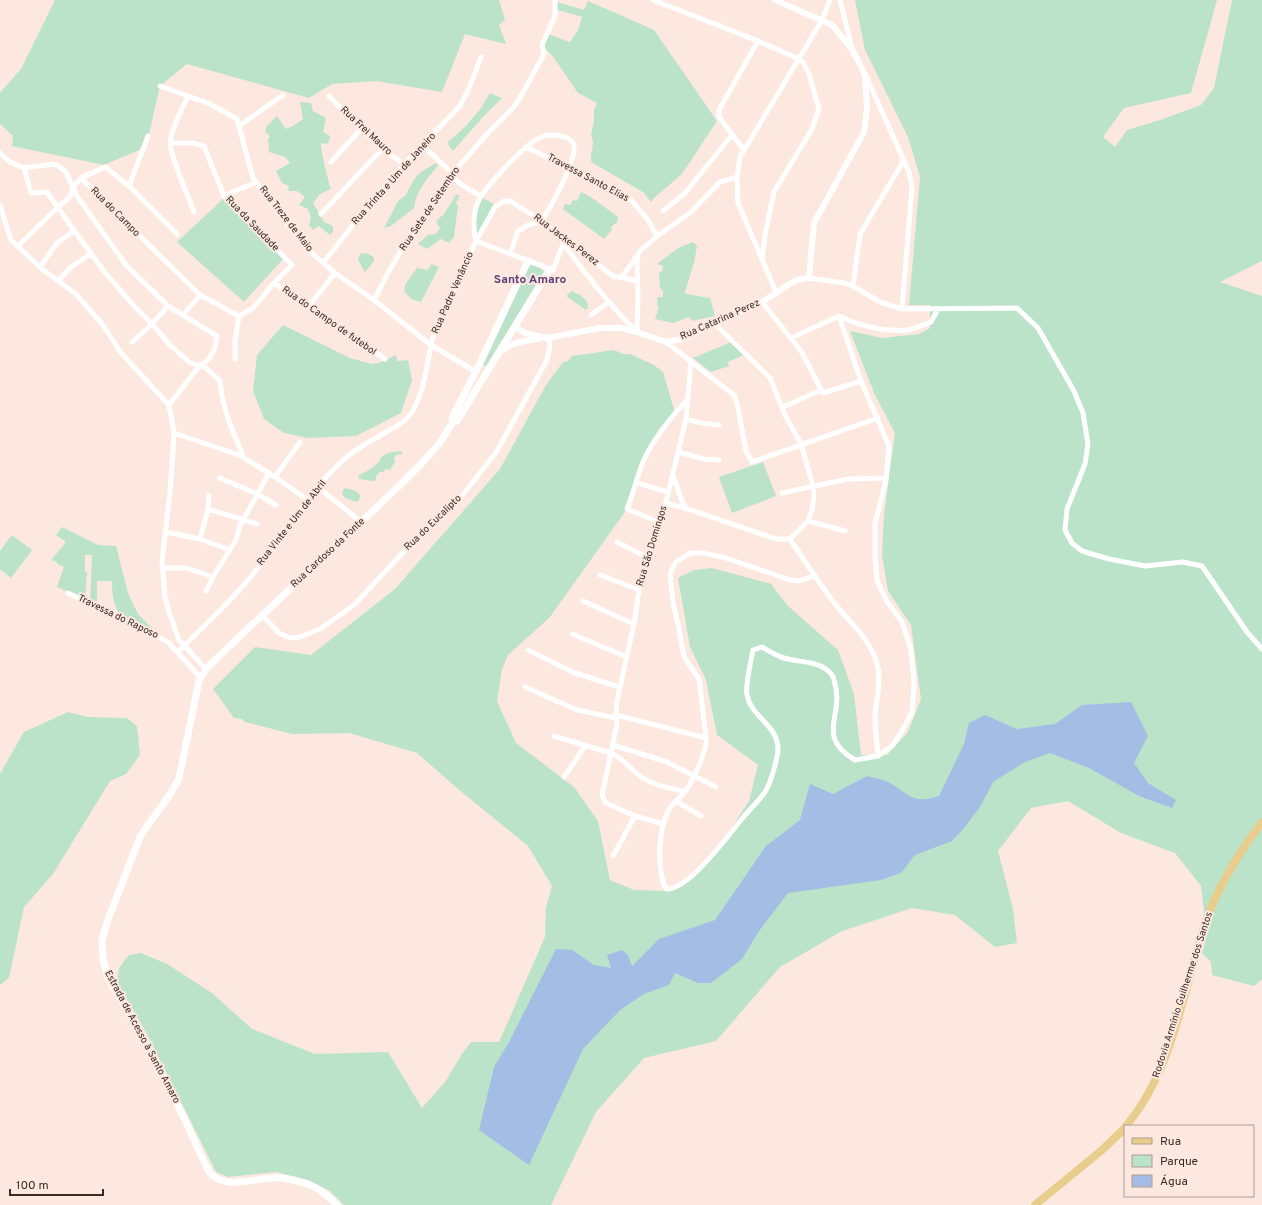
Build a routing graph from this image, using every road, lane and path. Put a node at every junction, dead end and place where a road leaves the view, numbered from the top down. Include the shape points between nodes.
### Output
1 (555, 0) edge
2 (653, 0) edge
3 (775, 0) edge
4 (830, 0) edge
5 (840, 0) edge
6 (822, 20) junction
7 (758, 41) junction
8 (852, 49) junction
9 (480, 57) dead end
10 (799, 59) junction
11 (865, 75) junction
12 (160, 86) dead end
13 (283, 95) dead end
14 (188, 96) junction
15 (329, 96) dead end
16 (239, 126) junction
17 (361, 129) junction
18 (732, 135) junction
19 (148, 136) dead end
20 (170, 143) junction
21 (422, 145) junction
22 (526, 147) junction
23 (382, 149) junction
24 (744, 150) junction
25 (0, 153) edge
26 (904, 160) junction
27 (331, 162) dead end
28 (404, 164) junction
29 (569, 167) junction
30 (24, 168) junction
31 (451, 175) junction
32 (737, 177) junction
33 (81, 178) junction
34 (256, 182) junction
35 (129, 186) junction
36 (73, 187) junction
37 (224, 196) junction
38 (480, 196) junction
39 (0, 205) edge
40 (496, 206) joint
41 (58, 207) junction
42 (663, 211) dead end
43 (194, 212) dead end
44 (321, 214) dead end
45 (541, 222) junction
46 (74, 231) junction
47 (177, 234) dead end
48 (657, 236) junction
49 (476, 241) junction
50 (564, 241) junction
51 (18, 246) junction
52 (91, 254) junction
53 (510, 254) junction
54 (638, 255) junction
55 (762, 259) junction
56 (528, 261) junction
57 (323, 263) junction
58 (40, 267) junction
59 (550, 269) junction
60 (335, 273) junction
61 (622, 277) junction
62 (809, 278) junction
63 (58, 281) junction
64 (638, 281) junction
65 (274, 283) junction
66 (853, 286) junction
67 (776, 292) junction
68 (200, 295) junction
69 (374, 300) junction
70 (609, 302) junction
71 (762, 302) junction
72 (168, 306) junction
73 (309, 306) junction
74 (902, 309) junction
75 (938, 309) junction
76 (182, 315) junction
77 (591, 315) dead end
78 (239, 316) junction
79 (840, 316) junction
80 (516, 323) junction
81 (714, 323) junction
82 (152, 324) junction
83 (637, 332) junction
84 (548, 337) junction
85 (791, 338) junction
86 (132, 342) dead end
87 (666, 342) junction
88 (431, 345) junction
89 (496, 356) junction
90 (235, 359) dead end
91 (385, 359) dead end
92 (691, 362) junction
93 (200, 365) junction
94 (476, 372) junction
95 (484, 376) junction
96 (861, 381) junction
97 (821, 390) junction
98 (688, 399) junction
99 (169, 405) junction
100 (783, 407) junction
101 (878, 418) junction
102 (686, 419) junction
103 (453, 422) junction
104 (719, 425) dead end
105 (174, 433) junction
106 (300, 442) dead end
107 (801, 444) junction
108 (678, 452) junction
109 (244, 458) junction
110 (719, 460) dead end
111 (269, 473) junction
112 (672, 475) junction
113 (275, 477) junction
114 (220, 478) dead end
115 (886, 478) junction
116 (637, 483) junction
117 (813, 486) junction
118 (318, 487) junction
119 (668, 492) junction
120 (782, 493) dead end
121 (257, 494) junction
122 (209, 495) dead end
123 (308, 500) junction
124 (666, 503) junction
125 (276, 505) dead end
126 (208, 509) junction
127 (688, 509) junction
128 (244, 520) junction
129 (808, 521) junction
130 (361, 522) junction
131 (661, 523) junction
132 (257, 524) dead end
133 (845, 531) dead end
134 (166, 532) junction
135 (200, 539) junction
136 (790, 539) junction
137 (618, 542) dead end
138 (230, 550) junction
139 (647, 557) junction
140 (162, 568) junction
141 (600, 574) dead end
142 (212, 576) junction
143 (814, 576) junction
144 (639, 590) junction
145 (206, 591) dead end
146 (68, 593) dead end
147 (583, 601) dead end
148 (262, 616) junction
149 (634, 624) junction
150 (572, 634) dead end
151 (184, 645) junction
152 (1262, 649) edge
153 (528, 650) dead end
154 (178, 652) junction
155 (627, 657) junction
156 (206, 669) junction
157 (199, 679) junction
158 (525, 687) dead end
159 (619, 687) junction
160 (616, 716) junction
161 (554, 736) dead end
162 (706, 738) junction
163 (613, 745) junction
164 (585, 746) junction
165 (611, 753) junction
166 (878, 756) junction
167 (693, 776) junction
168 (564, 777) dead end
169 (716, 787) dead end
170 (685, 792) junction
171 (676, 801) junction
172 (635, 816) junction
173 (700, 816) dead end
174 (1262, 822) edge
175 (664, 824) junction
176 (613, 856) dead end
177 (1127, 1125) edge
178 (1124, 1129) edge
179 (337, 1205) edge
180 (1035, 1205) edge

1 - 31 street, Rua Sete de Setembro via 555,16 542,45 544,54 521,96
2 - 7 street
3 - 6 street
4 - 6 street
5 - 8 street
6 - 8 street via 832,25
6 - 10 street
7 - 10 street
7 - 18 street via 719,110 719,117
8 - 11 street
9 - 21 street, Rua Trinta e Um de Janeiro via 466,97 451,117
10 - 24 street
10 - 55 street via 809,74 819,109 812,129 774,192
11 - 26 street
11 - 62 street via 867,108 864,132 814,223
12 - 14 street, Rua Treze de Maio
13 - 16 street
14 - 16 street, Rua Treze de Maio via 210,104 237,119
14 - 20 street
15 - 17 street, Rua Frei Mauro
16 - 34 street, Rua Treze de Maio
17 - 23 street, Rua Frei Mauro
17 - 27 street
18 - 24 street
18 - 42 street via 685,193
19 - 35 street
20 - 37 street, Rua da Saudade via 193,143 204,146
20 - 43 street
21 - 28 street, Rua Trinta e Um de Janeiro
21 - 31 street via 451,172
22 - 29 street, Travessa Santo Elias
22 - 29 street, Rua Padre Venâncio via 542,136 571,140 574,152
22 - 38 street, Rua Padre Venâncio
23 - 28 street, Rua Frei Mauro
23 - 44 street
24 - 32 street via 740,157
25 - 30 street via 10,162
26 - 66 street via 860,234
26 - 74 street via 912,187
28 - 57 street, Rua Trinta e Um de Janeiro
29 - 45 street via 553,203
29 - 48 street, Travessa Santo Elias via 632,202 648,220
30 - 36 street via 54,164 66,172
30 - 41 street via 31,193 47,192
31 - 38 street
31 - 69 street, Rua Sete de Setembro via 409,238
32 - 48 street via 720,182 690,213
32 - 55 street via 738,203
33 - 35 street via 105,167
33 - 36 street
33 - 68 street, Rua do Campo
34 - 37 street
34 - 57 street, Rua Treze de Maio via 286,223
35 - 47 street
36 - 41 street via 70,197
36 - 72 street via 126,265
37 - 65 street, Rua da Saudade via 292,265
38 - 49 street, Rua Padre Venâncio via 476,206
39 - 51 street via 11,240
40 - 45 street, Rua Jackes Perez via 504,201 510,202
40 - 49 street, Rua Padre Venâncio
41 - 46 street
41 - 51 street
45 - 50 street, Rua Jackes Perez
45 - 53 street via 530,224 518,231
46 - 52 street
46 - 58 street via 57,243
48 - 54 street via 640,250
49 - 53 street, Rua Padre Venâncio
49 - 88 street, Rua Padre Venâncio
50 - 59 street, Rua Cardoso da Fonte via 553,270
50 - 61 street, Rua Jackes Perez via 613,276
50 - 70 street
51 - 58 street
52 - 63 street via 71,267
52 - 82 street
53 - 56 street
54 - 61 street
54 - 64 street
55 - 67 street
56 - 59 street
56 - 94 main road, Rua Cardoso da Fonte
57 - 60 street, Rua Treze de Maio
58 - 63 street
59 - 80 main road, Rua Cardoso da Fonte
60 - 69 street, Rua Treze de Maio
60 - 73 street
61 - 64 street, Rua Jackes Perez
62 - 66 street, Rua Catarina Perez
62 - 67 street, Rua Catarina Perez via 796,280
63 - 99 street via 76,294
64 - 83 street
65 - 73 street, Rua do Campo de futebol
65 - 78 street via 253,308
66 - 74 street, Rua Catarina Perez via 880,302
67 - 71 street, Rua Catarina Perez
68 - 76 street
68 - 78 street, Rua do Campo
69 - 88 street, Rua Treze de Maio
70 - 77 street
70 - 83 street
71 - 81 street, Rua Catarina Perez
71 - 85 street
72 - 76 street
72 - 82 street
73 - 91 street, Rua do Campo de futebol
74 - 75 street, Rua Catarina Perez
75 - 79 street via 931,322 908,330 882,329 859,324
75 - 152 street, Rua Catarina Perez via 1017,308 1038,328 1074,391 1083,414 1088,444 1085,464 1067,509 1065,530 1072,543 1082,551 1145,566 1183,562 1202,566 1247,632
76 - 93 street via 216,336 215,348 208,360
78 - 90 street
79 - 85 street
79 - 96 street
80 - 84 street via 522,332
80 - 89 main road, Rua Cardoso da Fonte
81 - 87 street, Rua Catarina Perez via 683,339
81 - 100 street via 770,378
82 - 86 street
82 - 93 street via 189,362
83 - 84 street via 622,328 600,328
83 - 87 street
84 - 89 street via 515,343
84 - 148 street, Rua do Eucalipto via 550,346 547,360 497,451 461,497 410,545 354,605 320,629 300,637 290,638 274,630
85 - 97 street via 801,351
87 - 92 street
88 - 94 street, Rua Treze de Maio
88 - 118 street, Rua Vinte e Um de Abril via 425,382 412,413 398,426 342,461
89 - 95 main road, Rua Cardoso da Fonte
92 - 98 street, Rua São Domingos
92 - 107 street via 735,396 746,451 752,462
93 - 99 street
93 - 109 street via 220,381 221,397 227,417
94 - 95 main road
94 - 103 main road, Rua Cardoso da Fonte via 452,418
95 - 103 main road, Rua Cardoso da Fonte via 456,422
96 - 97 street via 823,393
96 - 101 street
97 - 100 street
98 - 102 street, Rua São Domingos
98 - 116 street via 652,446
99 - 105 street
100 - 107 street
101 - 107 street
101 - 115 street via 889,446
102 - 104 street
102 - 108 street, Rua São Domingos
103 - 130 main road, Rua Cardoso da Fonte via 422,464
105 - 109 street
105 - 134 street
106 - 113 street
107 - 117 street
108 - 110 street
108 - 112 street, Rua São Domingos
109 - 111 street
111 - 113 street
111 - 121 street
112 - 119 street, Rua São Domingos
112 - 127 street via 682,501
113 - 123 street
114 - 121 street
115 - 117 street via 848,479
115 - 166 street via 876,524 877,580 886,600 902,622 911,649 914,684 912,712 892,746
116 - 119 street
116 - 131 street via 627,509
117 - 120 street
117 - 129 street via 814,497
118 - 123 street, Rua Vinte e Um de Abril
118 - 130 street
119 - 124 street, Rua São Domingos
121 - 125 street
121 - 128 street
122 - 126 street
123 - 151 street, Rua Vinte e Um de Abril via 253,574
124 - 127 street
124 - 131 street, Rua São Domingos
126 - 128 street
126 - 135 street
127 - 136 street via 776,539
128 - 132 street
128 - 138 street
129 - 133 street
129 - 136 street
130 - 148 main road, Rua Cardoso da Fonte
131 - 139 street, Rua São Domingos
134 - 135 street
134 - 140 street
135 - 138 street
136 - 143 street
137 - 139 street
138 - 142 street
139 - 144 street, Rua São Domingos
140 - 142 street via 187,568
140 - 151 street via 169,612 179,640
141 - 144 street
142 - 145 street
143 - 162 street via 799,581 790,580 726,558 703,553 690,553 676,562 670,574 672,603 684,657 699,678
143 - 166 street via 874,654 878,666 875,716
144 - 149 street, Rua São Domingos
146 - 154 street, Travessa do Raposo via 168,642
147 - 149 street
148 - 156 main road, Rua Cardoso da Fonte
149 - 155 street, Rua São Domingos
150 - 155 street
151 - 154 street, Rua Vinte e Um de Abril
151 - 156 street
153 - 159 street via 575,673
154 - 157 street
155 - 159 street, Rua São Domingos
156 - 157 main road, Rua Cardoso da Fonte
157 - 179 main road, Estrada de Acesso à Santo Amaro via 179,778 146,827 135,849 106,925 102,941 103,960 108,978 148,1047 212,1176 225,1183 272,1178 292,1180 312,1186
158 - 160 street via 577,710
159 - 160 street, Rua São Domingos
160 - 162 street
160 - 163 street, Rua São Domingos
161 - 164 street
162 - 167 street via 704,753
163 - 165 street, Rua São Domingos
163 - 167 street via 668,762
164 - 165 street
164 - 168 street
165 - 170 street via 647,780
165 - 172 street, Rua São Domingos via 602,798 606,803
166 - 175 street via 855,760 843,754 834,739 837,692 832,676 821,665 783,658 762,647 753,650 746,694 751,706 777,739 777,758 766,791 699,868 687,880 670,889 664,886 660,870
167 - 169 street
167 - 170 street
170 - 171 street
171 - 173 street
171 - 175 street
172 - 175 street
172 - 176 street
174 - 177 main road, Rodovia Armínio Guilherme dos Santos via 1222,884 1203,929 1161,1069
178 - 180 main road, Rodovia Armínio Guilherme dos Santos

